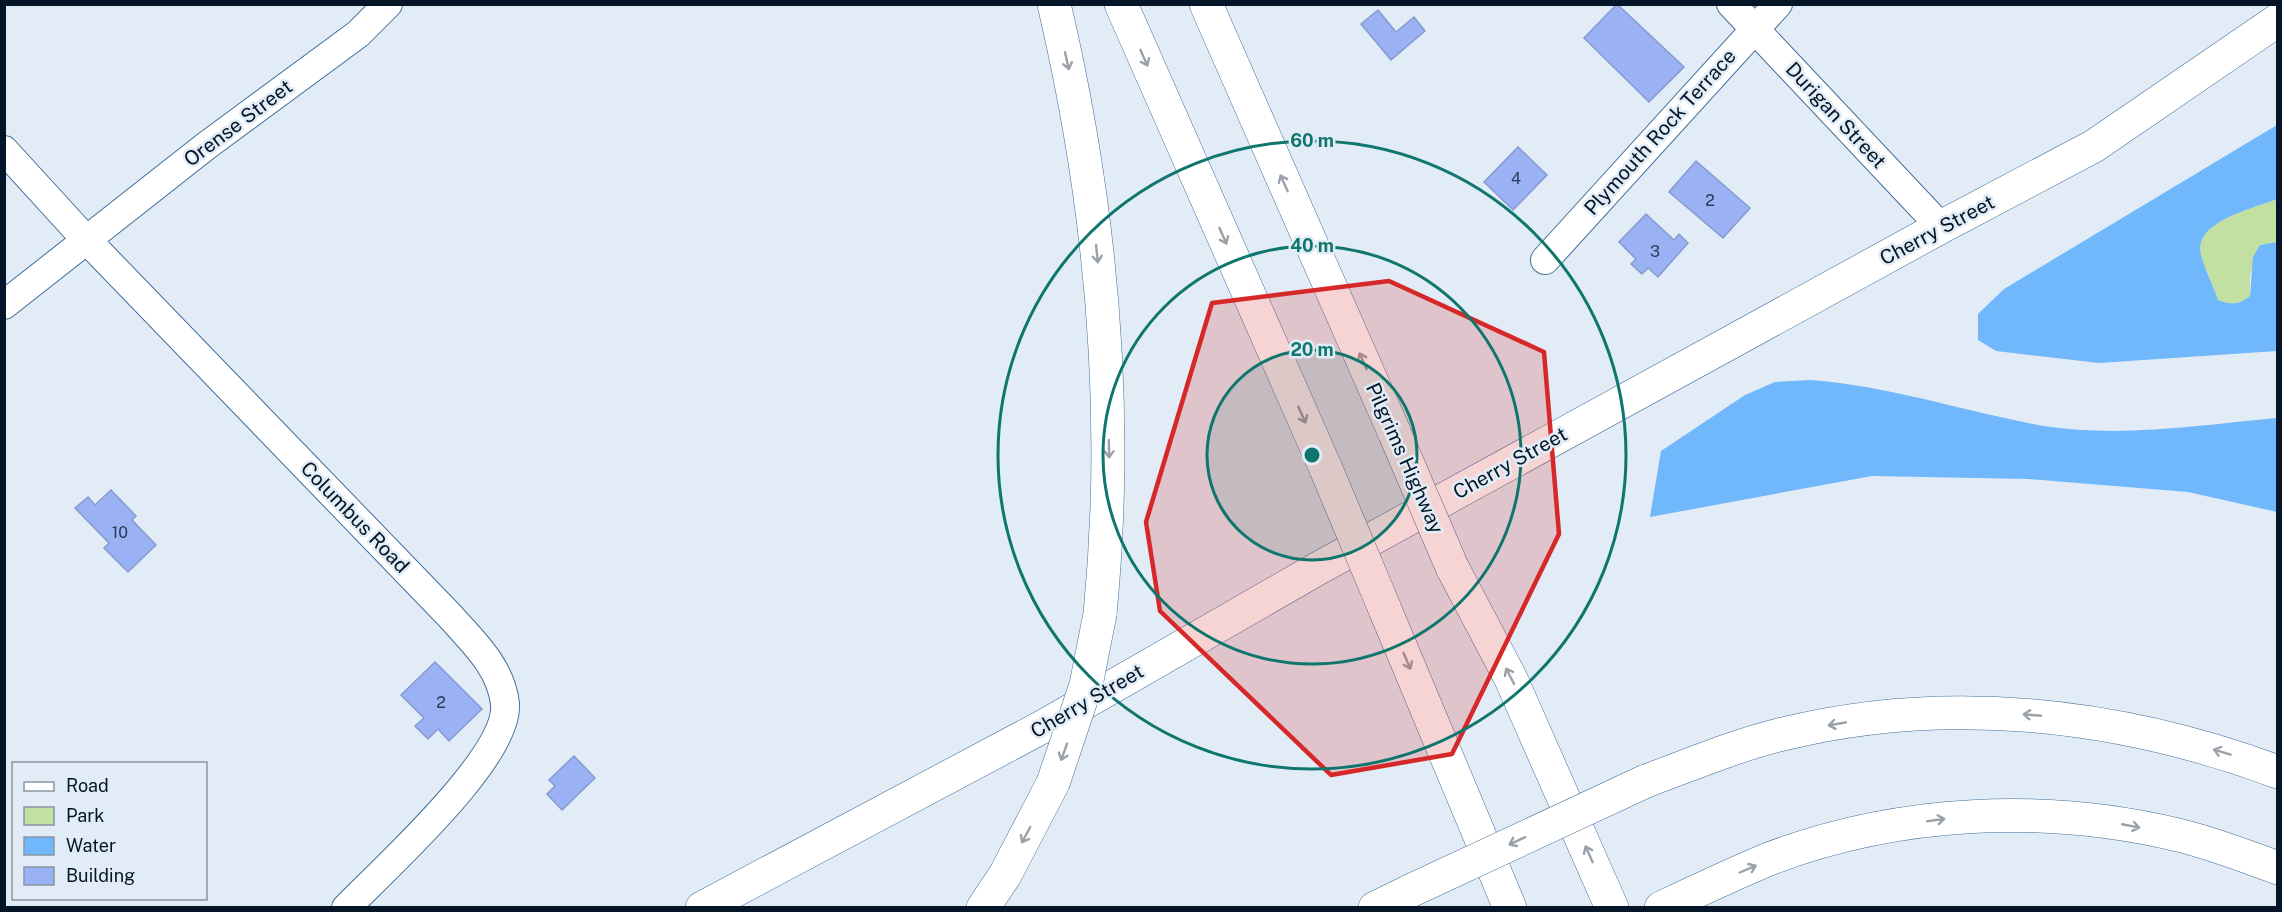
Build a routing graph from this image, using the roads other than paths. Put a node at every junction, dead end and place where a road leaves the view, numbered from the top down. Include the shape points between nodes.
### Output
1 (388, 4) edge
2 (1054, 4) edge
3 (1121, 4) edge
4 (1206, 4) edge
5 (1731, 4) edge
6 (1778, 4) edge
7 (2277, 20) edge
8 (1754, 28) junction
9 (4, 150) edge
10 (1941, 227) junction
11 (86, 240) junction
12 (1545, 260) dead end
13 (4, 305) edge
14 (2277, 772) edge
15 (2277, 868) edge
16 (346, 908) edge
17 (702, 908) edge
18 (983, 908) edge
19 (1375, 908) edge
20 (1510, 908) edge
21 (1612, 908) edge
22 (1661, 908) edge

1 - 11 street, Orense Street via 358,34
2 -> 18 main road, bridge via 1085,157 1105,347 1108,522 1100,614 1086,685 1053,783
3 -> 20 main road, bridge via 1326,468
21 -> 4 main road, Pilgrims Highway, bridge via 1512,679 1452,567
5 - 8 street, Durigan Street
6 - 8 street, Plymouth Rock Terrace
7 - 10 main road, Cherry Street via 2094,146
8 - 10 street, Durigan Street
8 - 12 street, Plymouth Rock Terrace
9 - 11 street, Columbus Road
10 - 17 main road, Cherry Street via 1317,569 1044,726
11 - 13 street
11 - 16 street, Columbus Road via 450,616 488,657 500,682 505,705 502,727 490,751 464,784
14 -> 19 main road, bridge via 2223,751 2146,731 2065,718 1998,712 1845,722 1779,735 1646,781
22 -> 15 main road via 1771,859 1870,831 1943,819 2065,817 2114,823 2179,835

